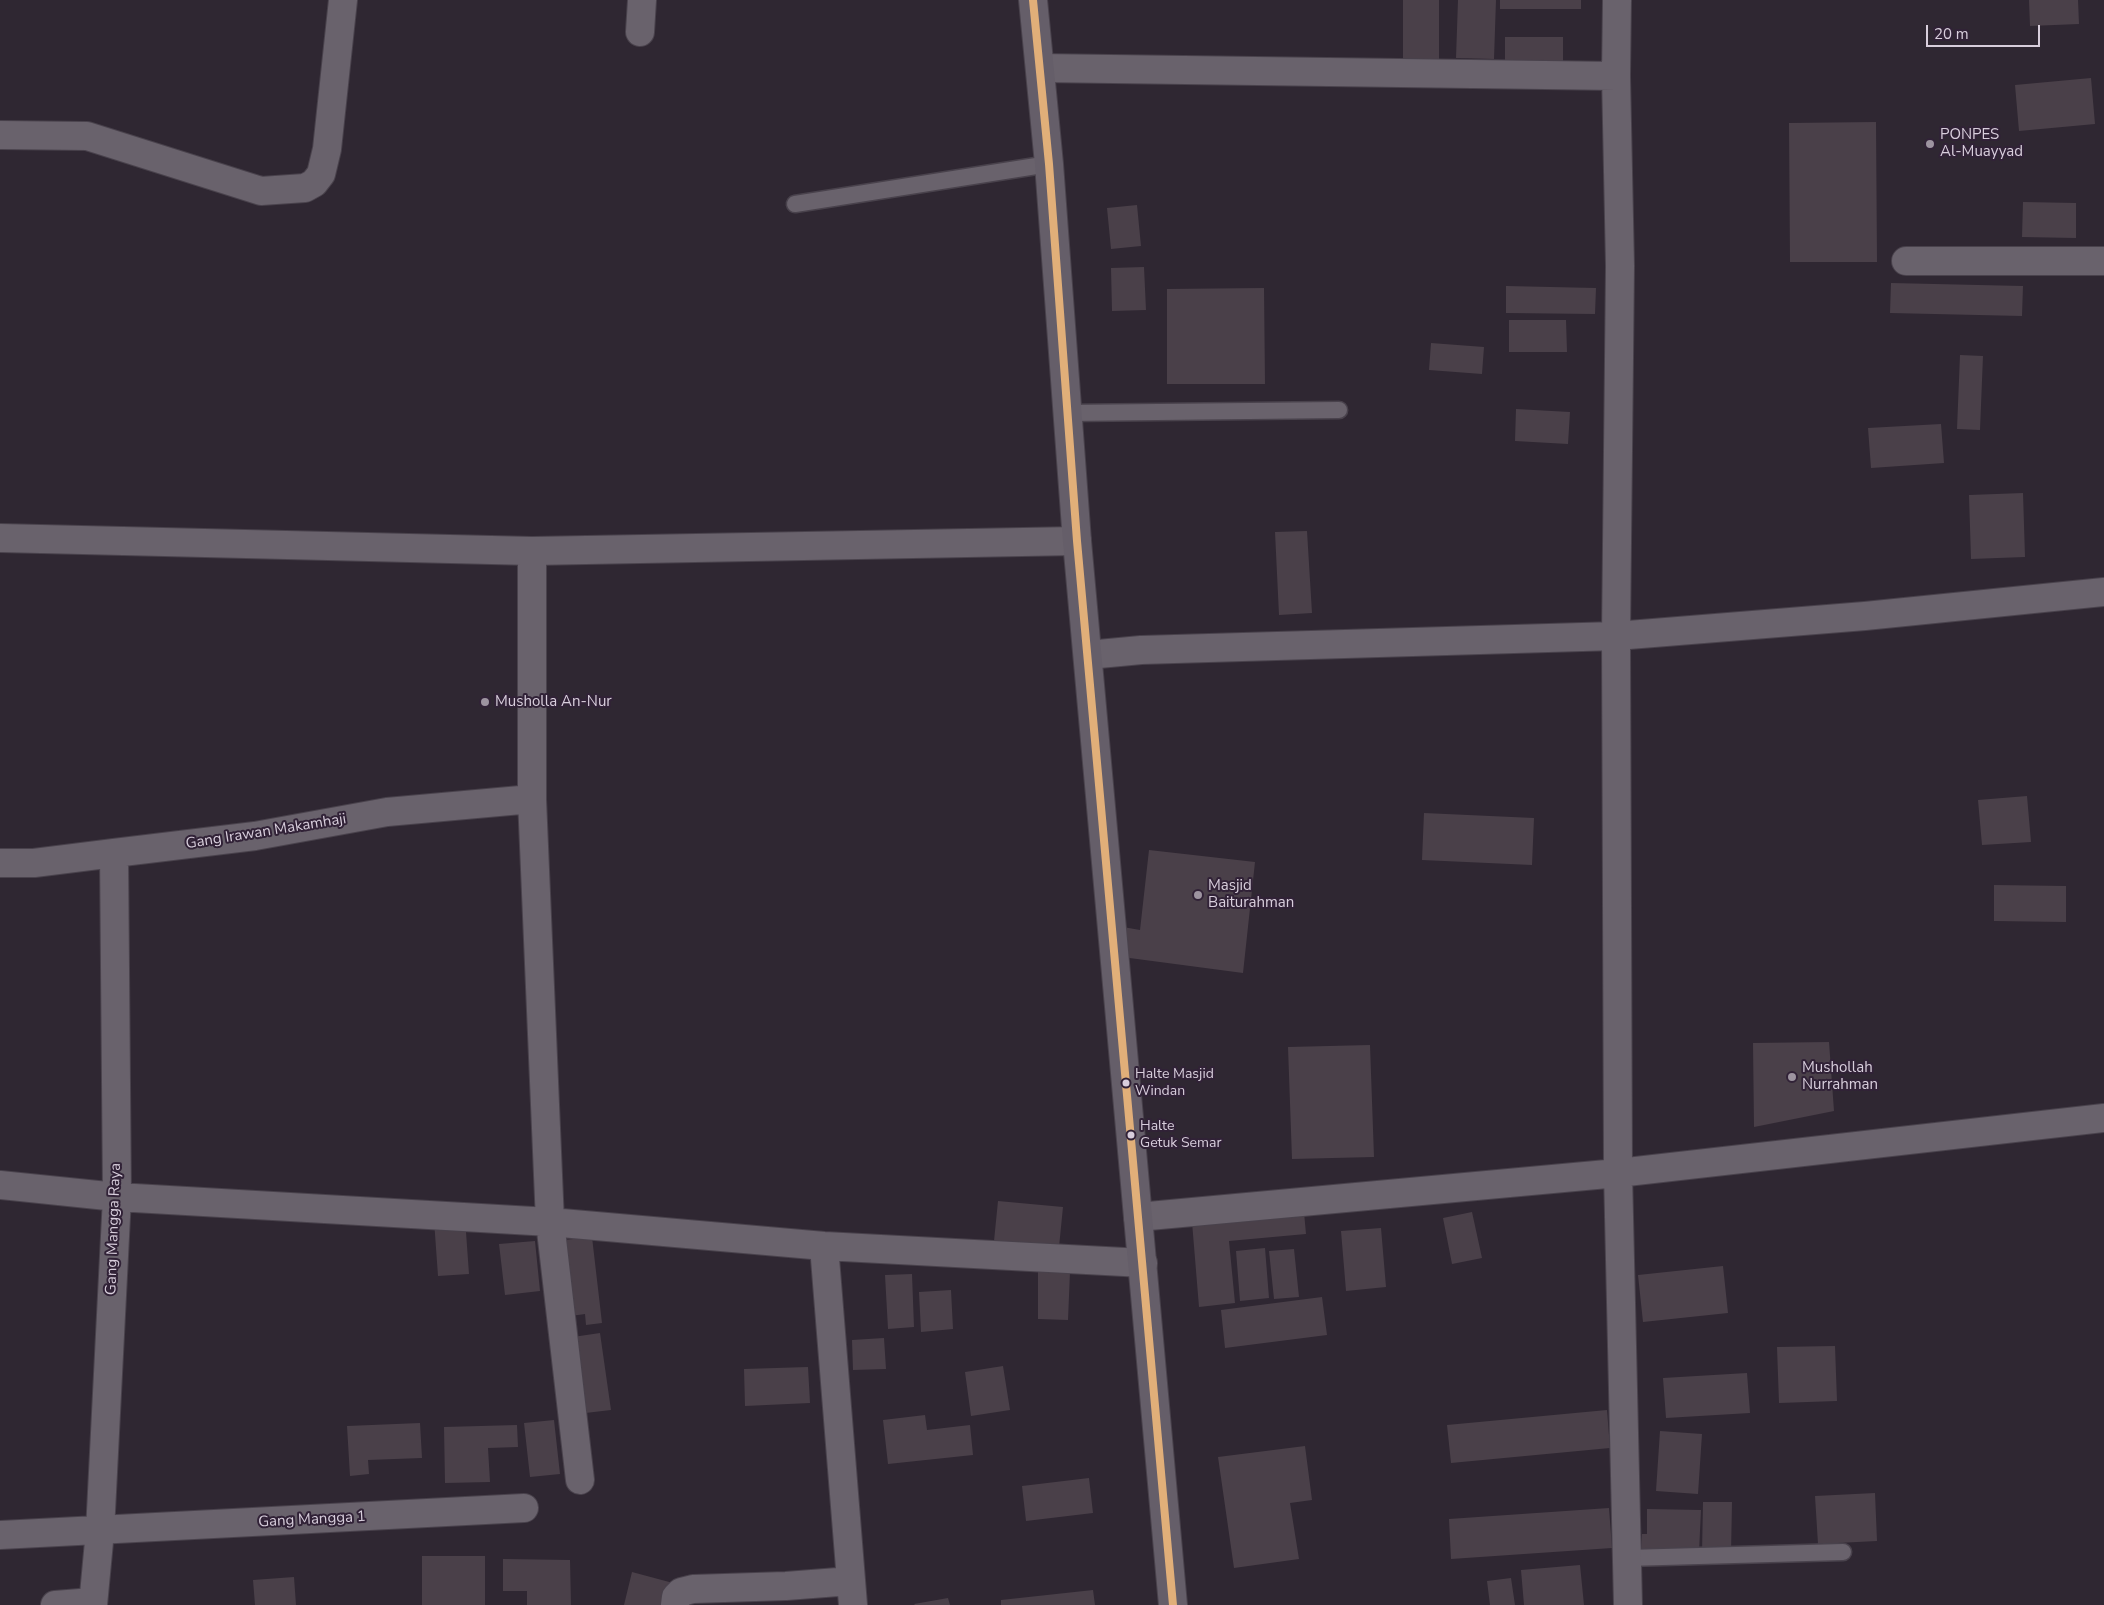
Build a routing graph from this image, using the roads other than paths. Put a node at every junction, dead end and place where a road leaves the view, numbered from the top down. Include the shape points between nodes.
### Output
1 (342, 0) edge
2 (642, 0) edge
3 (1033, 0) edge
4 (1617, 0) edge
5 (640, 32) dead end
6 (1040, 68) junction
7 (1616, 76) junction
8 (0, 135) edge
9 (1048, 164) junction
10 (795, 204) dead end
11 (1906, 261) dead end
12 (2104, 261) edge
13 (1339, 410) dead end
14 (1068, 413) junction
15 (0, 538) edge
16 (1077, 540) junction
17 (532, 551) junction
18 (2104, 592) edge
19 (1616, 636) junction
20 (1088, 655) junction
21 (532, 799) junction
22 (114, 853) junction
23 (0, 862) edge
24 (2104, 1118) edge
25 (1618, 1173) junction
26 (0, 1185) edge
27 (117, 1197) junction
28 (1138, 1218) junction
29 (550, 1222) junction
30 (824, 1246) junction
31 (1143, 1263) junction
32 (580, 1480) dead end
33 (524, 1508) dead end
34 (100, 1531) junction
35 (0, 1535) edge
36 (1843, 1552) dead end
37 (1627, 1558) junction
38 (852, 1593) edge
39 (93, 1604) edge
40 (55, 1605) edge
41 (675, 1605) edge
42 (1173, 1605) edge
43 (1628, 1605) edge

1 - 8 street via 327,149 321,174 305,188 261,191 87,136
2 - 5 street
3 - 6 main road
4 - 7 street
6 - 7 street
6 - 9 main road
7 - 19 street via 1620,266
9 - 10 lane
9 - 14 main road
11 - 12 street
13 - 14 lane
14 - 16 main road
15 - 17 street
16 - 17 street
16 - 20 main road
17 - 21 street
18 - 19 street
19 - 20 street via 1141,650
19 - 25 street
20 - 28 main road
21 - 22 street, Gang Irawan Makamhaji via 387,812 255,836
21 - 29 street
22 - 23 street, Gang Irawan Makamhaji via 34,863
22 - 27 street, Gang Mangga Raya
24 - 25 street
25 - 28 street
25 - 37 street
26 - 27 street
27 - 29 street
27 - 34 street, Gang Mangga Raya
28 - 31 main road
29 - 30 street
29 - 32 street
30 - 31 street
30 - 38 street
31 - 42 main road
33 - 34 street, Gang Mangga 1
34 - 35 street, Gang Mangga 1
34 - 39 street, Gang Mangga Raya
36 - 37 lane
37 - 43 street
38 - 41 street via 786,1586 693,1589 680,1592
39 - 40 street

